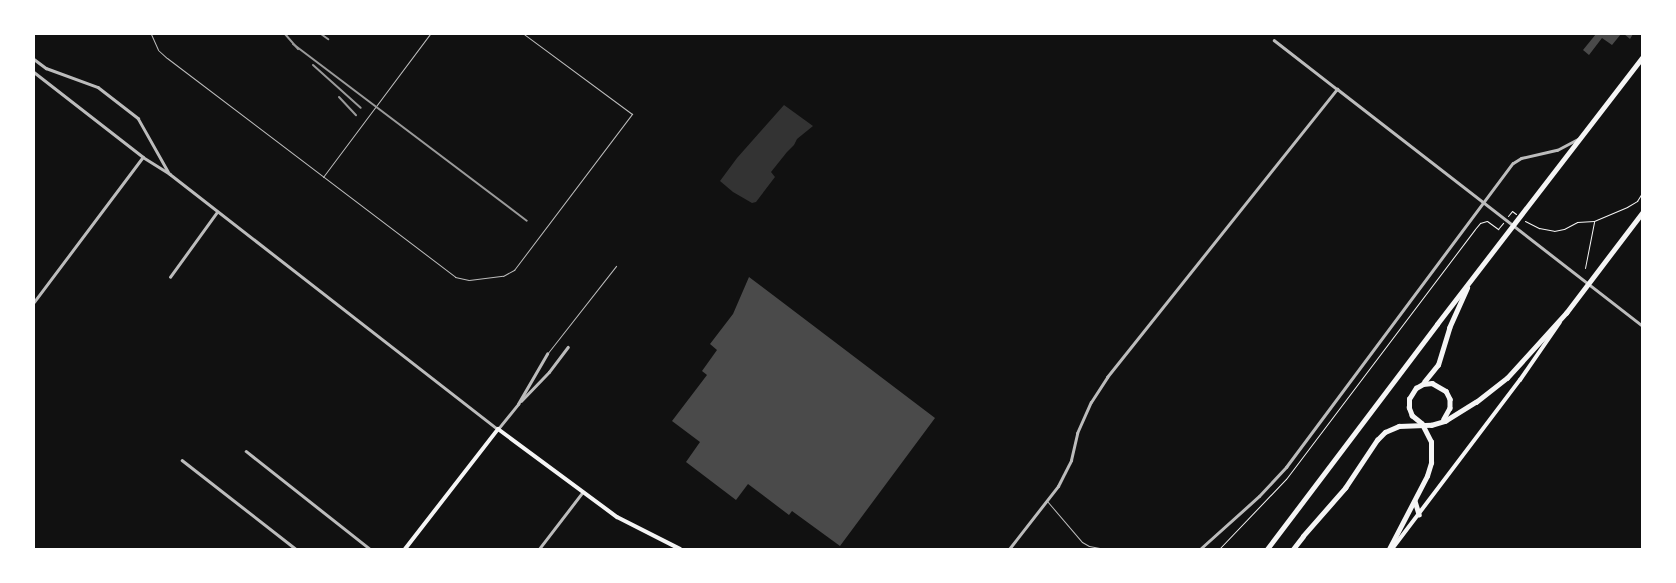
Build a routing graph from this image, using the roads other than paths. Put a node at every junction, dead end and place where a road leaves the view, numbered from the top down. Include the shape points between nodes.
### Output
1 (430, 34) edge
2 (524, 34) edge
3 (152, 35) edge
4 (1274, 40) dead end
5 (1642, 58) edge
6 (34, 59) edge
7 (34, 72) edge
8 (1337, 89) junction
9 (1582, 136) junction
10 (143, 157) junction
11 (170, 174) junction
12 (323, 177) junction
13 (1483, 202) junction
14 (217, 212) junction
15 (1642, 213) edge
16 (1513, 226) junction
17 (616, 266) dead end
18 (170, 277) dead end
19 (1468, 284) junction
20 (1588, 284) junction
21 (34, 302) edge
22 (1566, 313) junction
23 (1437, 324) joint
24 (1642, 326) edge
25 (568, 347) dead end
26 (547, 354) joint
27 (1419, 386) junction
28 (518, 404) junction
29 (1422, 424) junction
30 (1436, 424) junction
31 (498, 429) junction
32 (246, 451) dead end
33 (182, 460) dead end
34 (582, 493) junction
35 (1416, 500) junction
36 (1047, 501) junction
37 (1419, 514) junction
38 (1303, 536) joint
39 (296, 549) edge
40 (370, 549) edge
41 (405, 549) edge
42 (539, 549) edge
43 (680, 549) edge
44 (1009, 549) edge
45 (1106, 549) edge
46 (1200, 549) edge
47 (1267, 549) edge
48 (1293, 549) edge
49 (1390, 549) edge

1 - 12 lane
2 - 12 lane via 632,114 514,270 503,276 469,280 455,277
3 - 12 lane via 158,50 167,58
4 - 8 street
5 - 9 highway
6 - 11 street via 46,68 98,87 132,112 146,129
7 - 10 street
8 - 13 street
8 - 36 street via 1107,377 1077,433 1071,460
9 - 13 street via 1557,150 1521,158
9 - 16 highway
10 - 11 street
10 - 21 street
11 - 14 street
13 - 16 street
13 - 46 street via 1478,213 1286,467
14 - 18 street
14 - 31 street
15 - 20 highway
16 - 19 highway
16 - 20 street
17 - 26 lane
19 - 23 highway
19 - 27 highway via 1436,369
20 - 22 highway
20 - 24 street
22 - 30 highway via 1507,378 1467,408
22 - 37 main road
23 - 47 highway
25 - 28 street via 550,372
26 - 28 street
27 - 29 highway via 1408,403 1412,416
27 - 30 highway via 1436,384 1449,395 1449,412
28 - 31 street
29 - 30 highway
29 - 35 highway via 1432,445 1432,457
29 - 38 highway via 1399,426 1382,435 1350,481
31 - 34 main road
31 - 41 main road
32 - 40 street
33 - 39 street
34 - 42 street
34 - 43 main road via 618,517
35 - 37 highway
35 - 49 highway
36 - 44 street
36 - 45 lane via 1082,542
37 - 49 main road
38 - 48 highway

